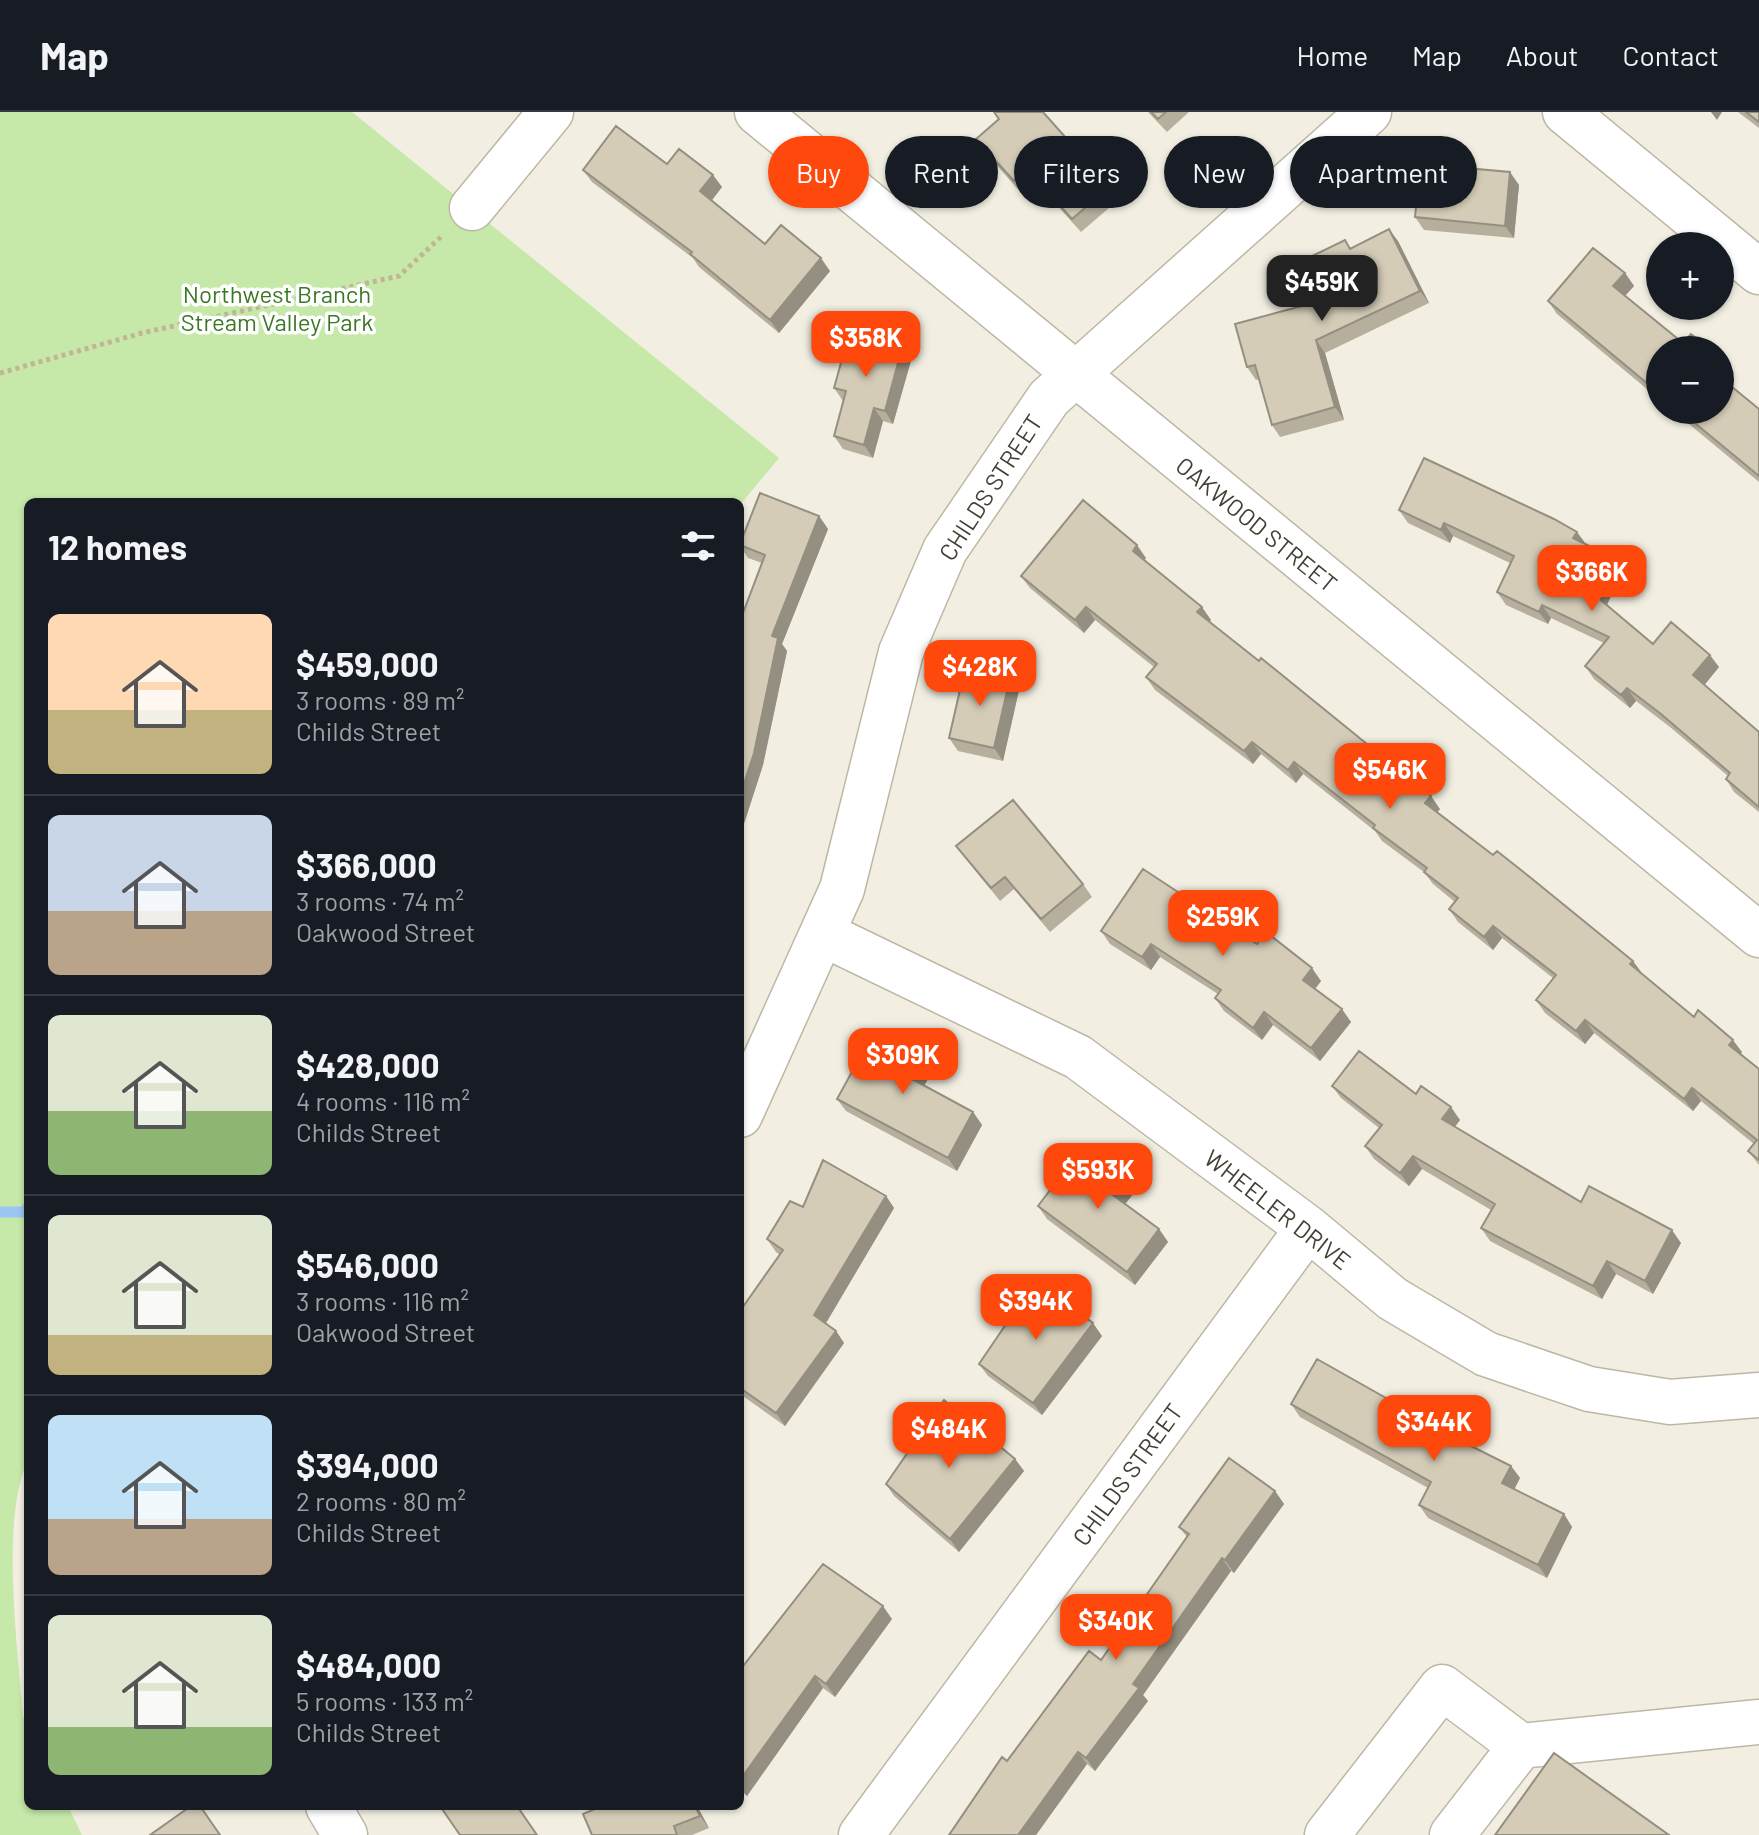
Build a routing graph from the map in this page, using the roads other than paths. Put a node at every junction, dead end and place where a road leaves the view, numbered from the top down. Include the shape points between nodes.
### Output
1 (551, 112) edge
2 (757, 112) edge
3 (1369, 112) edge
4 (1565, 112) edge
5 (472, 208) road end
6 (1759, 272) edge
7 (1075, 374) junction
8 (823, 934) junction
9 (1759, 935) edge
10 (744, 1106) edge
11 (1308, 1228) junction
12 (1759, 1395) edge
13 (1759, 1722) edge
14 (1521, 1746) junction
15 (330, 1810) edge
16 (345, 1835) edge
17 (861, 1835) edge
18 (1327, 1835) edge
19 (1452, 1835) edge

1 - 5 street
2 - 7 street, OAKWOOD STREET
3 - 7 street, CHILDS STREET
4 - 6 street
7 - 8 street, CHILDS STREET via 1049,398 945,550 901,652 842,889
7 - 9 street, OAKWOOD STREET
8 - 10 street, CHILDS STREET
8 - 11 street, WHEELER DRIVE via 1078,1057
11 - 12 street, WHEELER DRIVE via 1393,1299 1486,1354 1589,1389 1657,1400
11 - 17 street, CHILDS STREET
13 - 14 street
14 - 18 street via 1442,1687
14 - 19 street
15 - 16 street

